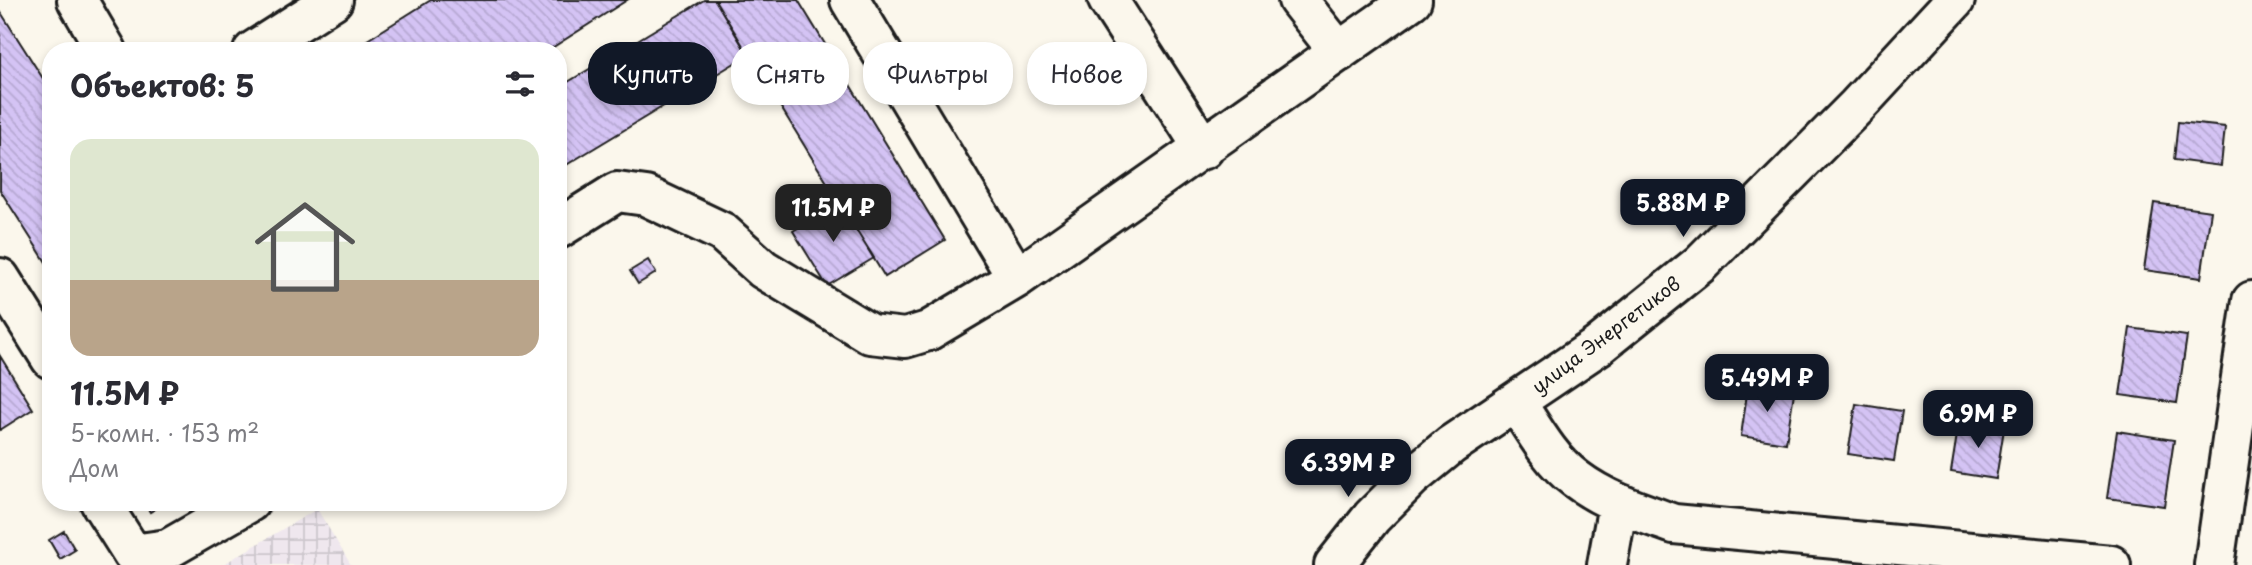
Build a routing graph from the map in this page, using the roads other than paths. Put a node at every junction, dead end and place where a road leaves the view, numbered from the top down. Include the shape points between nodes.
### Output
1 (77, 0) edge
2 (333, 0) edge
3 (850, 0) edge
4 (1108, 0) edge
5 (1298, 0) edge
6 (1412, 0) edge
7 (1955, 0) edge
8 (293, 10) edge
9 (102, 42) edge
10 (262, 42) edge
11 (1339, 52) junction
12 (1204, 149) junction
13 (567, 223) edge
14 (0, 278) edge
15 (1017, 278) junction
16 (2252, 301) edge
17 (42, 345) edge
18 (1516, 402) junction
19 (1618, 504) junction
20 (106, 511) edge
21 (234, 511) edge
22 (1334, 565) edge
23 (1607, 565) edge
24 (2111, 565) edge
25 (2214, 565) edge

1 - 9 street
2 - 8 street
3 - 15 street
4 - 12 street
5 - 11 street
6 - 11 street
7 - 18 street, улица Энергетиков via 1829,136 1700,264 1598,346
8 - 10 street
11 - 12 street
12 - 15 street
13 - 15 street via 617,192 646,196 722,232 786,284 842,319 882,336 905,338 928,331
14 - 17 street
16 - 25 street
18 - 19 street via 1542,442 1574,478
18 - 22 street, улица Энергетиков via 1412,477
19 - 23 street
19 - 24 street via 1674,524
20 - 21 street via 133,554 168,549

